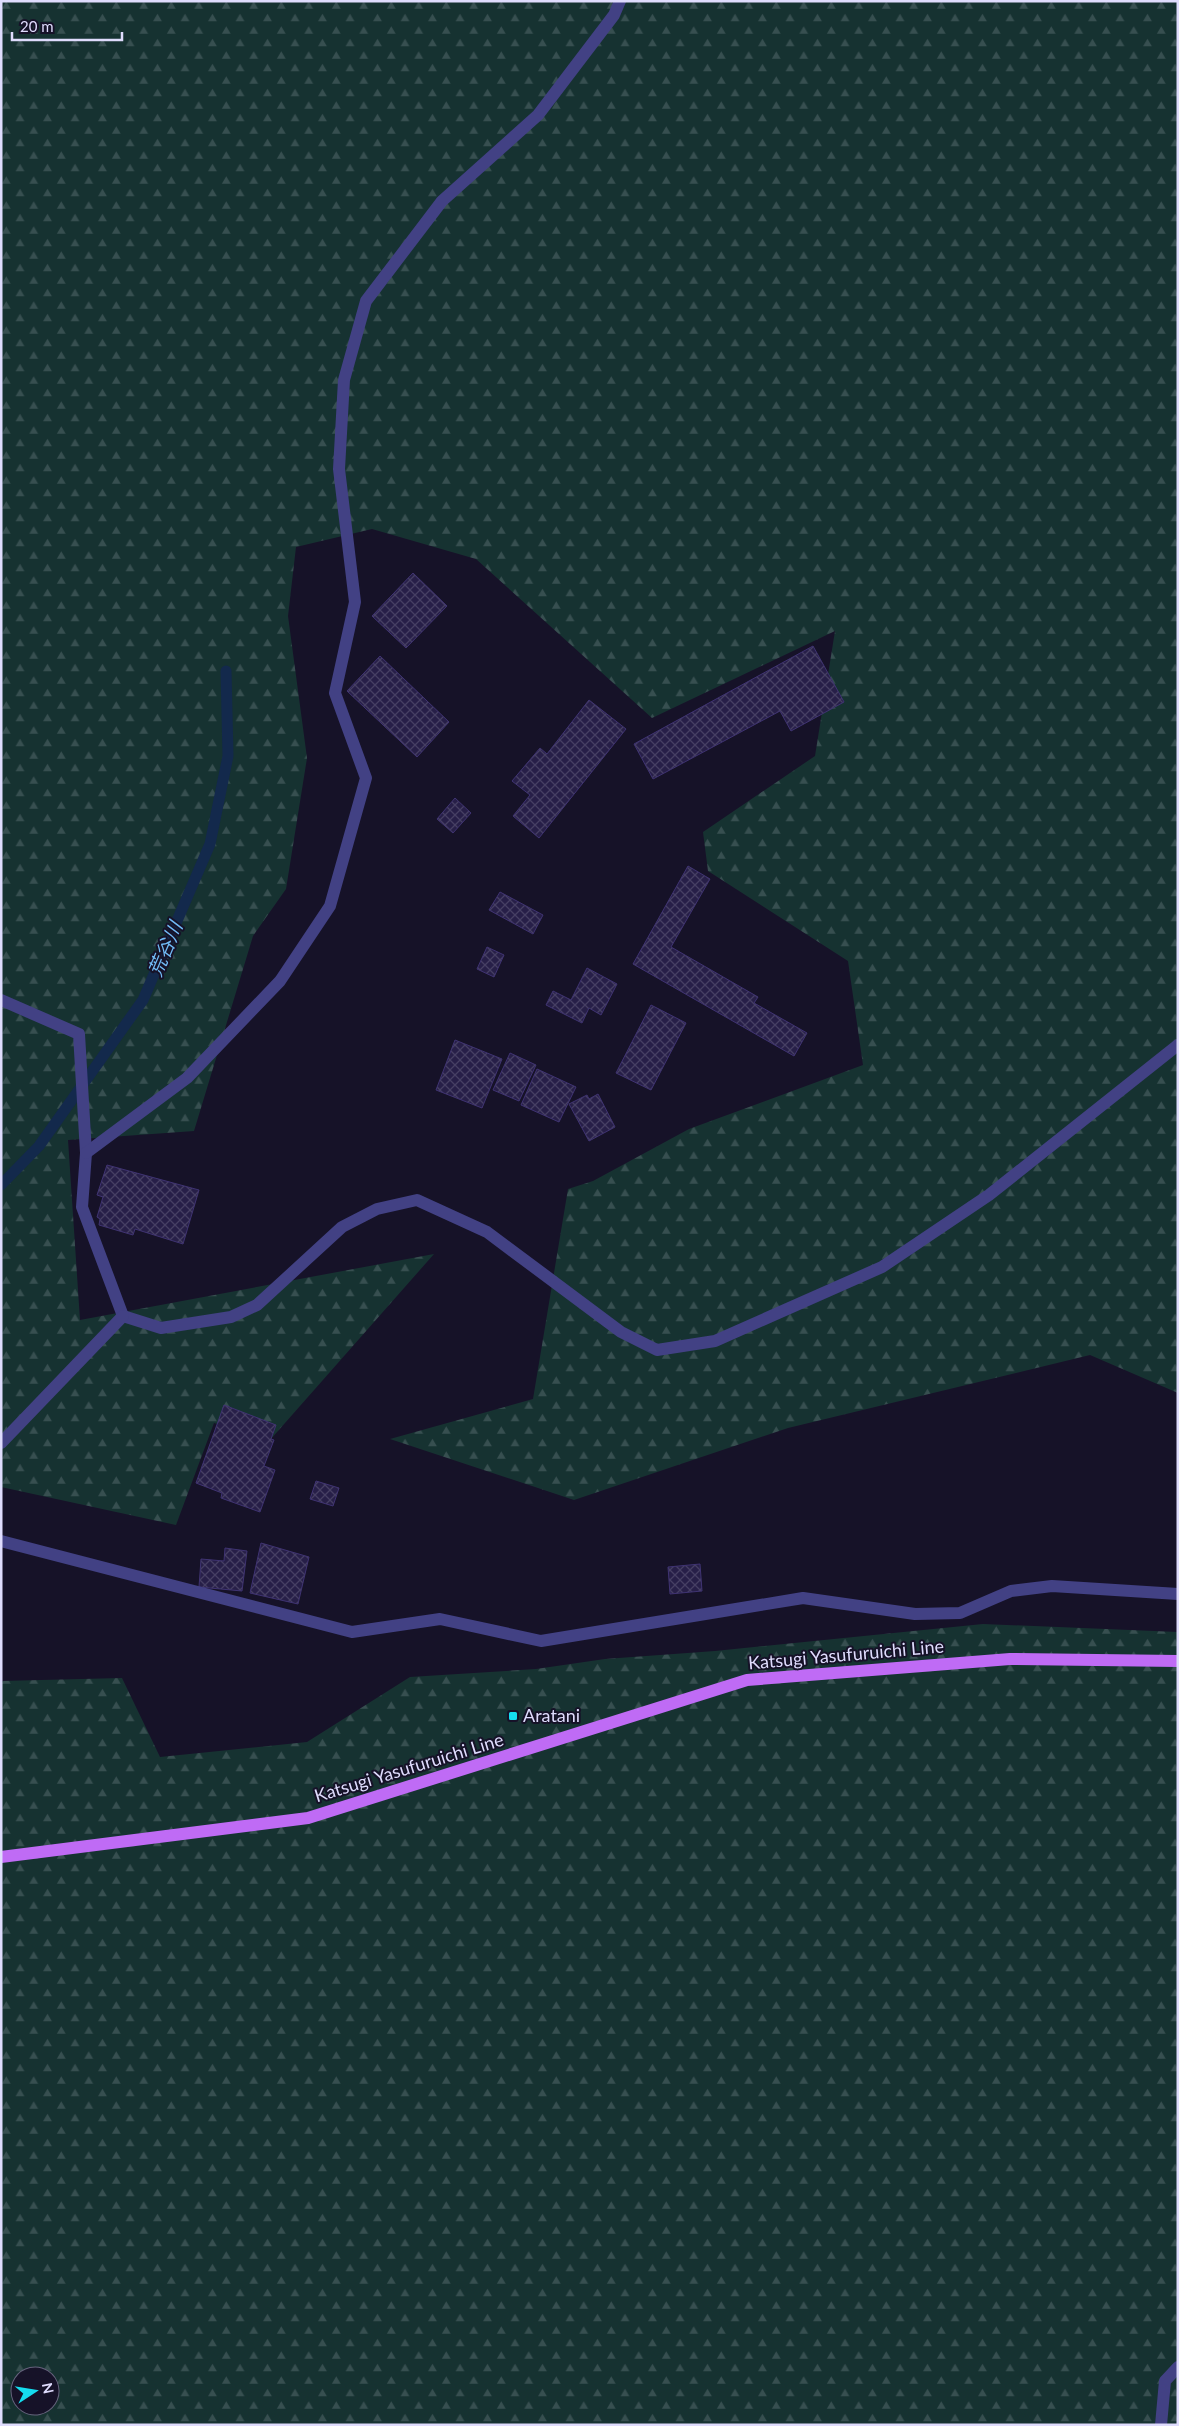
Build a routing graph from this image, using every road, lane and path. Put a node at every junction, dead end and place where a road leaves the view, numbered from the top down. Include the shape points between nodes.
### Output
1 (620, 1) edge
2 (1, 1000) edge
3 (1178, 1045) edge
4 (86, 1153) junction
5 (123, 1316) junction
6 (1, 1443) edge
7 (1, 1541) edge
8 (1178, 1594) edge
9 (1178, 1661) edge
10 (1, 1857) edge
11 (1178, 2367) edge
12 (1161, 2425) edge

1 - 4 street via 614,15 538,115 442,201 366,301 344,380 339,469 355,602 334,693 366,778 330,906 280,981 187,1078
2 - 4 street via 79,1034
3 - 5 street via 989,1195 882,1267 714,1341 656,1350 621,1332 487,1232 417,1200 377,1209 342,1227 257,1305 231,1317 161,1328
4 - 5 street via 82,1207
5 - 6 street
7 - 8 street via 352,1632 440,1619 541,1641 803,1598 915,1614 960,1612 1010,1591 1052,1586
9 - 10 main road, Katsugi Yasufuruichi Line via 1010,1658 747,1680 308,1818
11 - 12 street via 1165,2381

